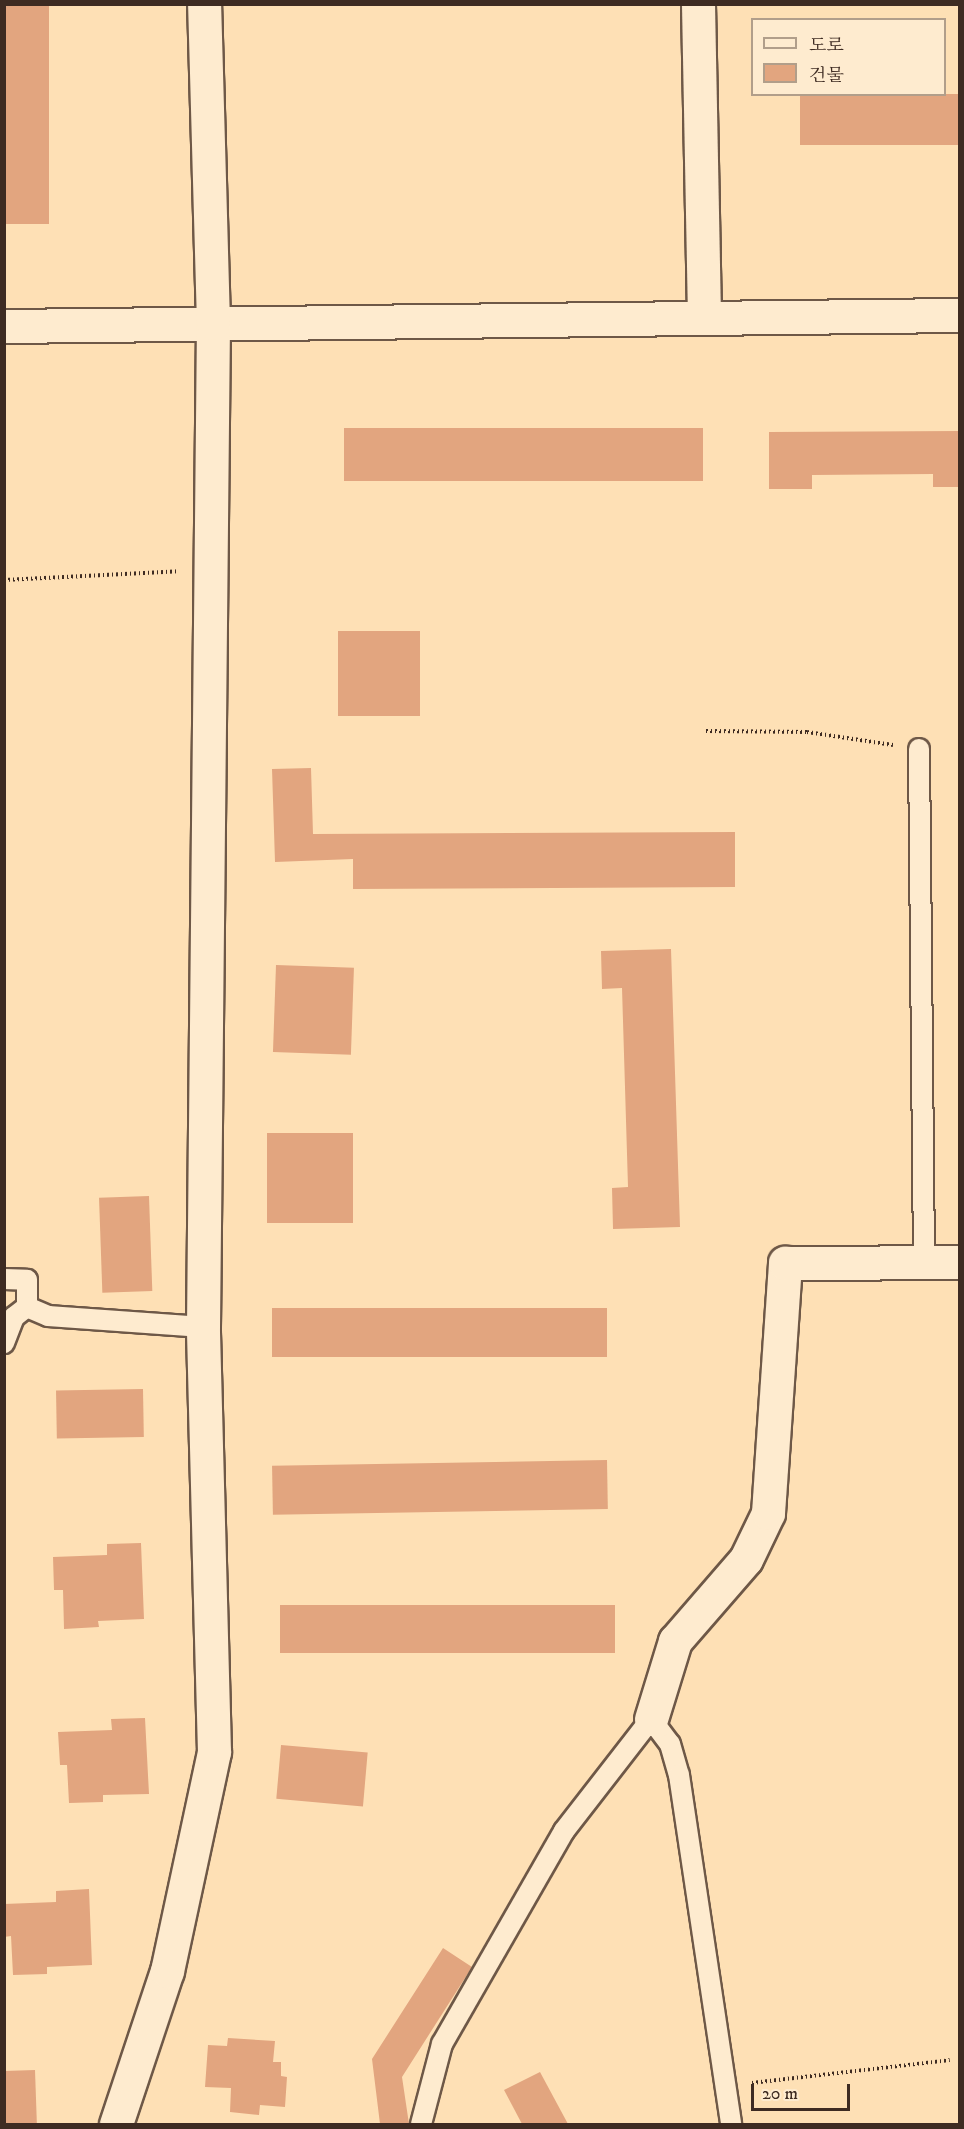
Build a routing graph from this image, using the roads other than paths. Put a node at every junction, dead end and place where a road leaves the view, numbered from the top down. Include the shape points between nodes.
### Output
1 (204, 4) edge
2 (698, 4) edge
3 (704, 314) junction
4 (960, 315) edge
5 (213, 323) junction
6 (4, 326) edge
7 (919, 749) road end
8 (960, 1262) edge
9 (924, 1263) junction
10 (4, 1279) edge
11 (27, 1307) junction
12 (203, 1327) junction
13 (4, 1343) edge
14 (651, 1719) junction
15 (116, 2124) edge
16 (421, 2124) edge
17 (731, 2124) edge

1 - 5 street
2 - 3 street
3 - 4 street
3 - 5 street
5 - 6 street
5 - 12 street
7 - 9 lane
8 - 9 street
9 - 14 street via 785,1263 768,1513 746,1559 675,1641
10 - 11 lane via 27,1280
11 - 12 lane via 48,1316
11 - 13 lane via 14,1317
12 - 15 street via 214,1752 167,1971
14 - 16 lane via 564,1831 442,2044
14 - 17 lane via 670,1744 679,1775

